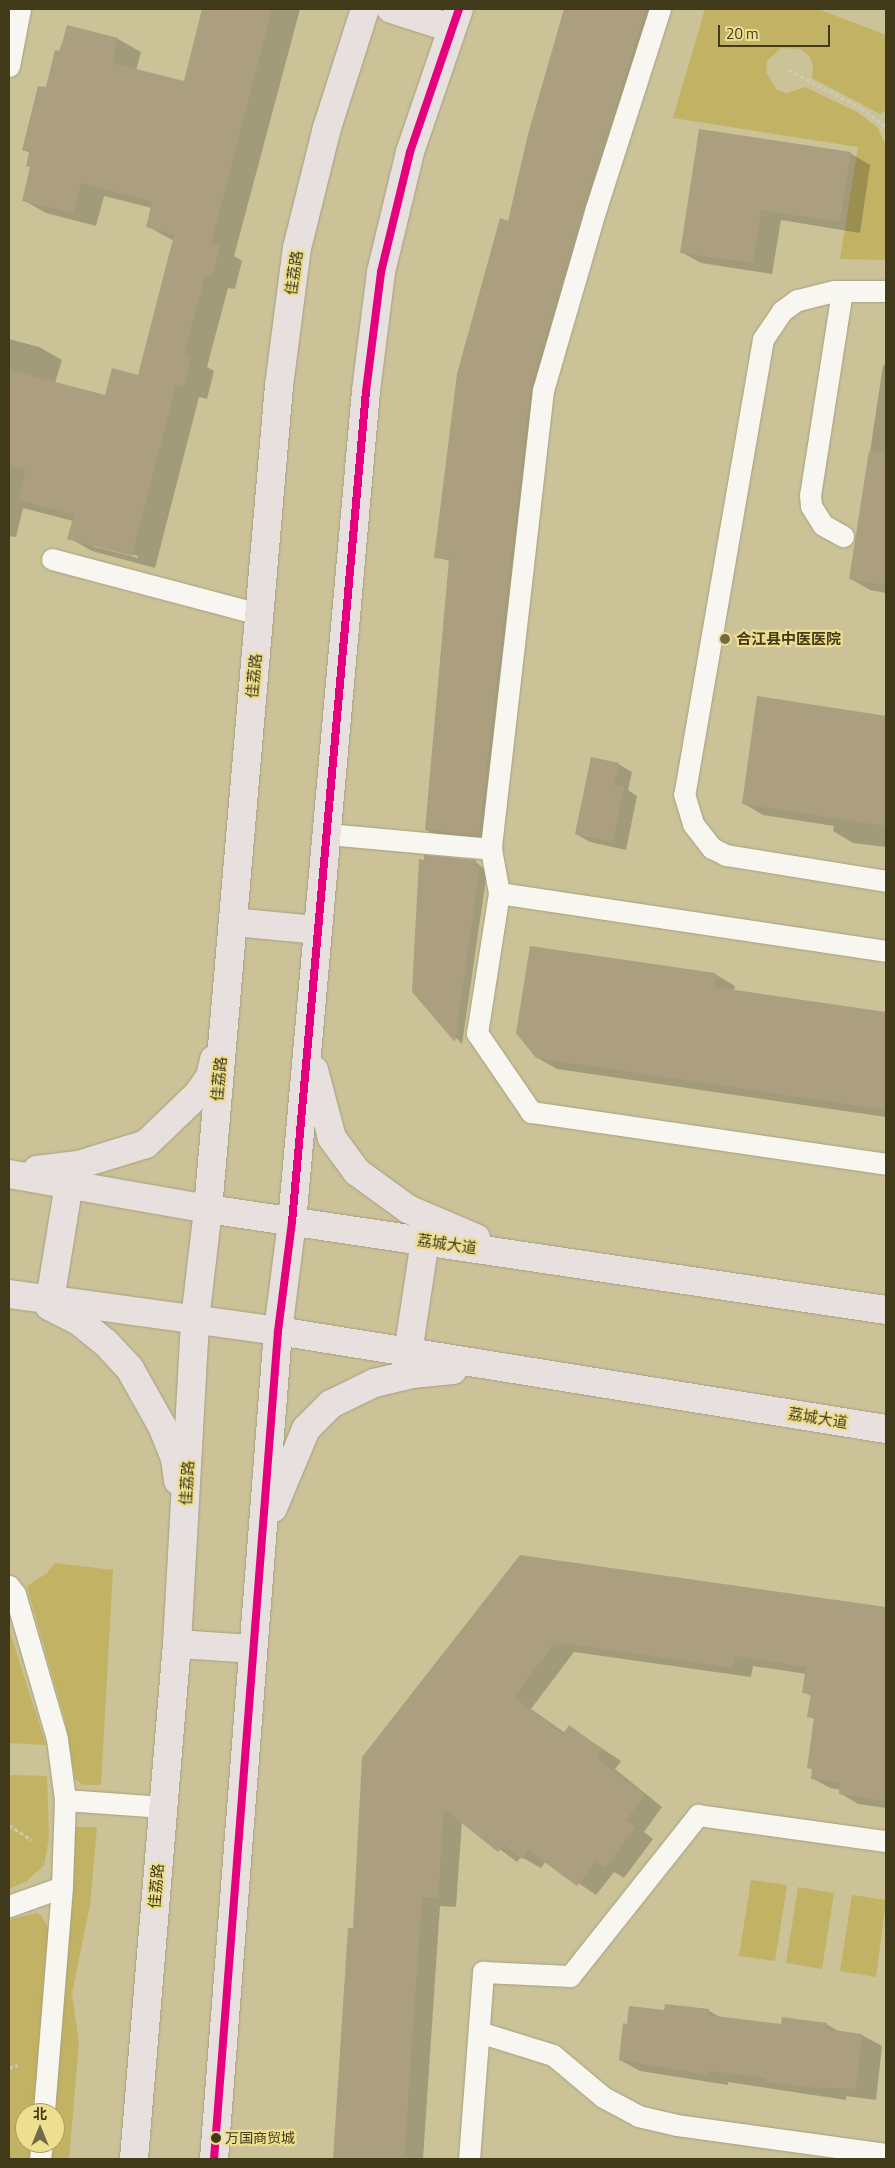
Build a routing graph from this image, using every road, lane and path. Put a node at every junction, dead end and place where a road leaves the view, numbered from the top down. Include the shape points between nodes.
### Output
1 (20, 9) edge
2 (365, 9) edge
3 (391, 9) edge
4 (660, 9) edge
5 (455, 18) edge
6 (9, 66) edge
7 (789, 70) dead end
8 (886, 127) edge
9 (886, 290) edge
10 (842, 291) junction
11 (843, 536) dead end
12 (52, 559) dead end
13 (259, 614) junction
14 (327, 834) junction
15 (491, 849) junction
16 (886, 881) edge
17 (499, 893) junction
18 (232, 922) junction
19 (318, 930) junction
20 (886, 951) edge
21 (224, 1018) junction
22 (308, 1045) junction
23 (886, 1164) edge
24 (9, 1173) edge
25 (69, 1184) junction
26 (208, 1209) junction
27 (292, 1222) junction
28 (425, 1241) junction
29 (532, 1257) junction
30 (30, 1297) edge
31 (886, 1310) edge
32 (195, 1320) junction
33 (278, 1331) junction
34 (408, 1353) junction
35 (490, 1366) junction
36 (886, 1429) edge
37 (184, 1535) junction
38 (260, 1548) junction
39 (9, 1586) edge
40 (176, 1644) junction
41 (252, 1649) junction
42 (64, 1800) junction
43 (163, 1807) junction
44 (886, 1841) edge
45 (62, 1887) junction
46 (9, 1906) edge
47 (478, 2032) junction
48 (45, 2103) edge
49 (886, 2154) edge
50 (134, 2159) edge
51 (214, 2159) edge
52 (469, 2159) edge

1 - 6 lane
2 - 13 main road, 佳荔路 via 327,128 297,248 279,386
3 - 5 main road
4 - 15 lane via 596,208 543,390
5 - 14 main road via 410,152 381,272 366,391
7 - 8 path via 861,108
9 - 10 lane
10 - 11 lane via 810,495 811,506 823,525
10 - 16 lane via 815,293 797,300 782,311 763,339 684,794 693,824 712,848 726,855
12 - 13 lane
13 - 18 main road, 佳荔路
14 - 15 lane
14 - 19 main road
15 - 17 lane
17 - 20 lane
17 - 23 lane via 477,1033 531,1112
18 - 19 main road
18 - 21 main road, 佳荔路
19 - 22 main road
21 - 24 main road via 210,1077 184,1111 146,1144 78,1165
21 - 26 main road, 佳荔路
22 - 27 main road
22 - 29 main road via 332,1138 357,1172 408,1209 458,1232
24 - 25 main road, 荔城大道
25 - 26 main road, 荔城大道
25 - 30 main road
26 - 27 main road, 荔城大道
26 - 32 main road, 佳荔路
27 - 28 main road, 荔城大道
27 - 33 main road
28 - 29 main road, 荔城大道
28 - 34 main road
29 - 31 main road, 荔城大道
30 - 32 main road, 荔城大道
30 - 37 main road via 80,1322 106,1343 143,1388 175,1459
32 - 33 main road, 荔城大道
32 - 37 main road, 佳荔路
33 - 34 main road, 荔城大道
33 - 38 main road
34 - 35 main road, 荔城大道
35 - 36 main road, 荔城大道
35 - 38 main road via 402,1376 374,1383 331,1404 306,1429 281,1482
37 - 40 main road, 佳荔路
38 - 41 main road
39 - 42 lane via 15,1594 57,1739
40 - 41 main road
40 - 43 main road, 佳荔路
41 - 51 main road
42 - 43 lane
42 - 45 lane
43 - 50 main road, 佳荔路
44 - 47 lane via 698,1815 570,1976 484,1972
45 - 46 lane
45 - 48 lane
47 - 49 lane via 553,2055 603,2097 638,2116 677,2125
47 - 52 lane

